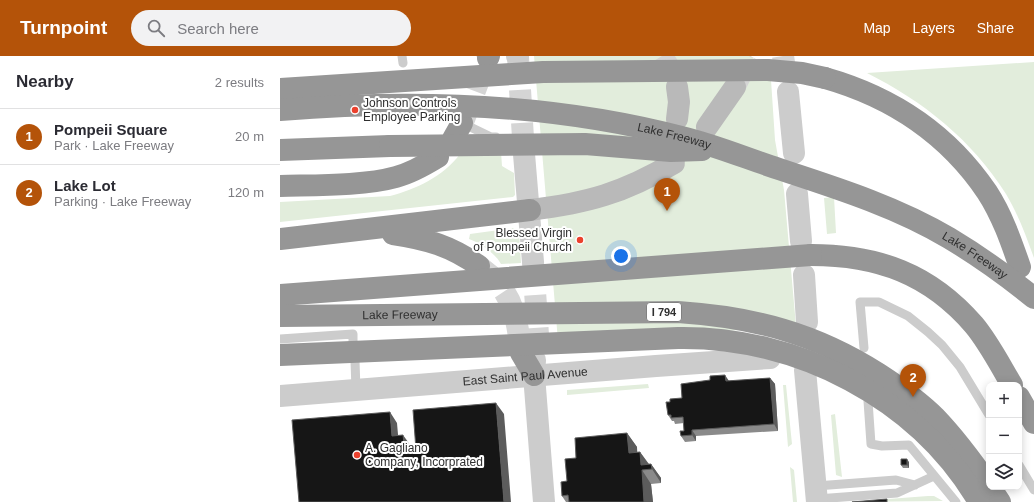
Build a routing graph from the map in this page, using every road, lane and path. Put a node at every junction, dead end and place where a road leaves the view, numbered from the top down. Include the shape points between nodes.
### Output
1 (677, 87) tunnel mouth
2 (735, 87) tunnel mouth
3 (280, 89) edge
4 (788, 92) tunnel mouth
5 (280, 110) edge
6 (677, 120) dead end
7 (707, 127) dead end
8 (458, 131) dead end
9 (524, 145) joint
10 (718, 149) junction
11 (280, 150) edge
12 (794, 153) dead end
13 (438, 157) dead end
14 (663, 168) dead end
15 (280, 186) edge
16 (797, 194) dead end
17 (530, 210) junction
18 (362, 230) junction
19 (280, 238) edge
20 (801, 241) dead end
21 (533, 262) tunnel mouth
22 (479, 266) tunnel mouth
23 (1020, 267) dead end
24 (804, 274) dead end
25 (280, 295) edge
26 (1034, 298) edge
27 (280, 316) edge
28 (807, 322) dead end
29 (280, 339) edge
30 (353, 342) dead end
31 (864, 348) dead end
32 (529, 353) tunnel mouth
33 (280, 355) edge
34 (770, 358) dead end
35 (354, 361) dead end
36 (806, 370) dead end
37 (534, 375) junction
38 (1010, 382) edge
39 (356, 390) junction
40 (280, 396) edge
41 (868, 401) dead end
42 (1022, 402) edge
43 (986, 410) edge
44 (1034, 423) edge
45 (1022, 470) edge
46 (934, 476) junction
47 (986, 481) edge
48 (992, 490) edge
49 (1034, 490) edge
50 (817, 496) edge
51 (544, 502) edge
52 (956, 502) edge
53 (979, 502) edge
54 (1000, 502) edge

1 - 6 main road
2 - 7 main road
3 - 23 highway, bridge via 543,72 714,70 802,73 845,83 884,99 914,118 950,148 987,193 1008,234
4 - 12 street
5 - 10 highway, Lake Freeway, bridge via 397,104 493,108 596,119 686,138
8 - 9 lane
9 - 17 street
10 - 11 highway, bridge via 671,151 570,144
10 - 26 highway, Lake Freeway, bridge via 834,187 896,211 948,237 986,261
13 - 15 highway via 395,177 348,183
14 - 17 main road via 606,196 575,204
16 - 20 street
17 - 18 highway
17 - 21 street
18 - 19 highway
18 - 22 highway via 434,242 458,252
24 - 28 street
25 - 38 highway, bridge via 811,255 856,257 884,264 920,280 941,294 975,326
27 - 47 highway, Lake Freeway / I 794, bridge via 678,312 755,321 816,340 860,362 899,387 936,418
29 - 30 lane via 353,334
31 - 43 lane via 860,302 879,302 908,316 951,356
32 - 37 highway
33 - 53 highway, bridge via 678,338 757,346 821,366 862,386 897,410 949,460
34 - 37 street, East Saint Paul Avenue
35 - 39 lane
36 - 50 street
37 - 39 street, East Saint Paul Avenue
37 - 51 street
39 - 40 street, East Saint Paul Avenue
41 - 46 lane via 871,444 909,445
42 - 44 highway
45 - 49 lane
46 - 50 lane via 897,493
46 - 52 lane
48 - 54 highway, Lake Freeway / I 794

